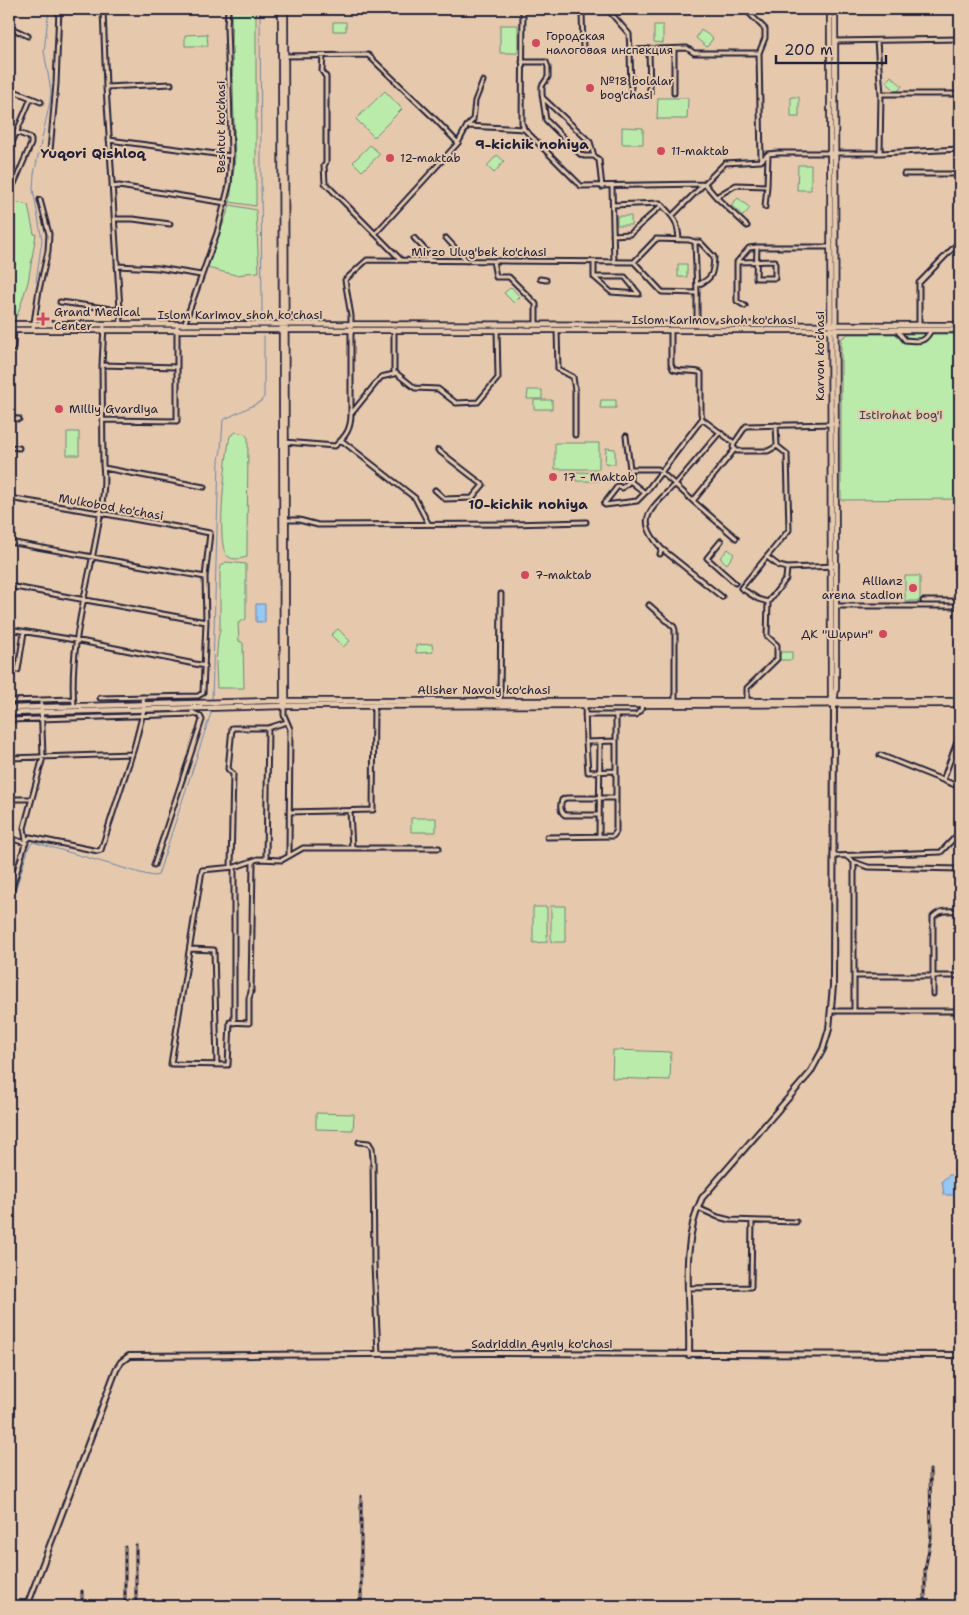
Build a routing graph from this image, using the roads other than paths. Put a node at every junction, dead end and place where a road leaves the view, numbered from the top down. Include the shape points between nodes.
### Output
1 (59, 9) edge
2 (103, 9) edge
3 (228, 9) edge
4 (281, 9) edge
5 (285, 9) edge
6 (522, 9) edge
7 (587, 9) edge
8 (742, 9) edge
9 (830, 9) edge
10 (835, 9) edge
11 (9, 27) edge
12 (28, 36) dead end
13 (960, 39) edge
14 (835, 41) junction
15 (878, 41) junction
16 (649, 49) junction
17 (674, 49) junction
18 (582, 50) dead end
19 (630, 50) junction
20 (759, 54) junction
21 (283, 56) junction
22 (323, 56) junction
23 (522, 62) junction
24 (483, 81) dead end
25 (171, 84) dead end
26 (106, 87) junction
27 (9, 89) edge
28 (674, 92) dead end
29 (631, 93) dead end
30 (650, 93) dead end
31 (881, 94) junction
32 (960, 94) edge
33 (31, 98) junction
34 (543, 98) junction
35 (41, 102) dead end
36 (467, 126) junction
37 (524, 129) junction
38 (16, 132) junction
39 (109, 140) junction
40 (458, 143) junction
41 (960, 149) edge
42 (9, 150) edge
43 (50, 151) dead end
44 (832, 153) junction
45 (880, 153) junction
46 (768, 154) junction
47 (231, 156) junction
48 (594, 156) junction
49 (761, 162) junction
50 (904, 174) dead end
51 (960, 174) edge
52 (9, 182) edge
53 (705, 184) junction
54 (612, 186) junction
55 (767, 186) junction
56 (112, 187) junction
57 (602, 187) junction
58 (716, 197) junction
59 (40, 200) dead end
60 (226, 203) junction
61 (612, 205) junction
62 (662, 205) junction
63 (766, 208) dead end
64 (672, 216) junction
65 (114, 219) junction
66 (170, 224) dead end
67 (747, 226) dead end
68 (375, 234) junction
69 (613, 235) junction
70 (414, 238) dead end
71 (446, 238) dead end
72 (679, 240) junction
73 (960, 241) edge
74 (695, 242) junction
75 (757, 247) junction
76 (830, 247) junction
77 (401, 261) junction
78 (426, 261) junction
79 (467, 261) junction
80 (493, 261) junction
81 (757, 261) junction
82 (594, 262) junction
83 (614, 262) junction
84 (634, 262) junction
85 (737, 262) junction
86 (117, 266) junction
87 (201, 276) junction
88 (594, 277) junction
89 (540, 279) dead end
90 (546, 280) dead end
91 (697, 285) junction
92 (697, 293) junction
93 (60, 302) dead end
94 (745, 306) dead end
95 (120, 310) junction
96 (698, 324) junction
97 (829, 324) junction
98 (835, 324) junction
99 (894, 324) junction
100 (919, 324) junction
101 (121, 325) junction
102 (184, 325) junction
103 (536, 325) junction
104 (960, 325) edge
105 (11, 327) edge
106 (33, 327) junction
107 (283, 327) junction
108 (351, 327) junction
109 (671, 327) junction
110 (104, 328) junction
111 (177, 328) junction
112 (394, 328) junction
113 (497, 328) junction
114 (558, 328) junction
115 (829, 330) junction
116 (835, 330) junction
117 (897, 330) junction
118 (931, 330) junction
119 (960, 330) edge
120 (9, 353) edge
121 (102, 366) junction
122 (177, 367) junction
123 (394, 374) junction
124 (351, 414) junction
125 (9, 418) edge
126 (19, 419) dead end
127 (702, 419) junction
128 (103, 420) junction
129 (832, 424) junction
130 (776, 425) junction
131 (720, 432) junction
132 (575, 435) dead end
133 (626, 436) dead end
134 (341, 440) junction
135 (283, 442) junction
136 (734, 443) junction
137 (777, 446) junction
138 (9, 447) edge
139 (19, 448) dead end
140 (735, 449) junction
141 (438, 450) dead end
142 (104, 468) junction
143 (630, 469) junction
144 (662, 473) junction
145 (630, 481) junction
146 (675, 485) junction
147 (204, 487) dead end
148 (435, 490) dead end
149 (645, 493) junction
150 (9, 498) edge
151 (693, 501) junction
152 (100, 513) junction
153 (284, 520) junction
154 (586, 522) dead end
155 (428, 523) junction
156 (736, 538) dead end
157 (721, 541) dead end
158 (9, 542) edge
159 (662, 549) junction
160 (660, 554) dead end
161 (93, 556) junction
162 (767, 557) junction
163 (833, 566) junction
164 (787, 568) junction
165 (205, 577) junction
166 (735, 583) dead end
167 (9, 586) edge
168 (501, 594) dead end
169 (722, 597) dead end
170 (83, 599) junction
171 (923, 601) dead end
172 (960, 601) edge
173 (768, 602) junction
174 (649, 605) dead end
175 (834, 606) junction
176 (960, 606) edge
177 (206, 622) junction
178 (9, 629) edge
179 (24, 632) junction
180 (75, 640) junction
181 (205, 666) junction
182 (9, 668) edge
183 (284, 690) junction
184 (184, 696) junction
185 (143, 697) junction
186 (100, 698) dead end
187 (74, 699) junction
188 (41, 700) junction
189 (500, 700) junction
190 (675, 700) junction
191 (747, 700) junction
192 (9, 701) edge
193 (272, 701) junction
194 (300, 701) junction
195 (452, 702) junction
196 (553, 702) junction
197 (960, 702) edge
198 (284, 703) junction
199 (832, 703) junction
200 (585, 704) junction
201 (642, 704) junction
202 (188, 705) junction
203 (218, 705) junction
204 (374, 705) junction
205 (144, 707) junction
206 (9, 708) edge
207 (74, 708) junction
208 (960, 708) edge
209 (41, 709) junction
210 (9, 713) edge
211 (193, 714) junction
212 (585, 715) junction
213 (616, 715) junction
214 (142, 716) junction
215 (41, 719) junction
216 (9, 720) edge
217 (286, 722) junction
218 (268, 728) junction
219 (960, 734) edge
220 (616, 741) junction
221 (586, 742) junction
222 (600, 742) junction
223 (132, 754) junction
224 (880, 755) dead end
225 (43, 757) junction
226 (9, 758) edge
227 (951, 758) junction
228 (960, 758) edge
229 (616, 771) junction
230 (599, 772) junction
231 (943, 780) junction
232 (955, 785) dead end
233 (31, 798) junction
234 (616, 798) junction
235 (9, 799) edge
236 (599, 799) junction
237 (350, 811) junction
238 (289, 812) junction
239 (599, 815) junction
240 (960, 832) edge
241 (599, 836) junction
242 (9, 838) edge
243 (547, 838) dead end
244 (26, 842) junction
245 (352, 848) junction
246 (439, 848) dead end
247 (289, 854) junction
248 (846, 855) junction
249 (833, 856) junction
250 (266, 859) junction
251 (253, 861) junction
252 (854, 862) junction
253 (154, 865) dead end
254 (232, 867) junction
255 (960, 869) edge
256 (10, 890) edge
257 (9, 898) edge
258 (960, 911) edge
259 (190, 949) junction
260 (854, 976) junction
261 (960, 976) edge
262 (933, 977) junction
263 (933, 994) dead end
264 (854, 1010) junction
265 (832, 1011) junction
266 (960, 1011) edge
267 (234, 1022) junction
268 (216, 1065) junction
269 (359, 1142) dead end
270 (697, 1207) junction
271 (752, 1221) junction
272 (796, 1222) dead end
273 (689, 1288) junction
274 (378, 1354) junction
275 (689, 1355) junction
276 (960, 1355) edge
277 (27, 1606) edge

1 - 43 street
2 - 26 street
3 - 47 street, Beshtut ko'chasi
4 - 21 main road
5 - 21 main road
6 - 23 street
7 - 18 street via 582,12
7 - 19 street via 609,11 629,34
8 - 20 street via 765,29
9 - 44 main road, Karvon ko'chasi
10 - 14 main road
11 - 12 street
13 - 15 street
14 - 15 street
14 - 44 main road
15 - 31 street
16 - 17 street
16 - 19 street
16 - 30 street
17 - 20 street via 687,48 694,53
17 - 28 street
19 - 29 street
20 - 49 street
21 - 22 street
21 - 107 main road
22 - 40 street via 368,55
22 - 68 street via 322,71 326,77 325,183
23 - 34 street via 546,62 548,77 542,86
23 - 37 street
24 - 36 street via 472,120
25 - 26 street
26 - 39 street
27 - 33 street
31 - 32 street
31 - 45 street
33 - 35 street
33 - 38 street
34 - 48 street via 590,142
34 - 48 street via 546,120 580,154
36 - 37 street
36 - 40 street
37 - 57 street via 580,186
38 - 42 street
38 - 52 street via 29,137 31,144 14,184
39 - 47 street
39 - 56 street
40 - 68 street
41 - 45 street
44 - 45 street
44 - 46 street
44 - 76 main road, Karvon ko'chasi
44 - 98 main road
46 - 49 street
46 - 55 street
47 - 60 street, Beshtut ko'chasi
48 - 57 street via 599,160
49 - 53 street via 725,164
50 - 51 street
53 - 54 street
53 - 58 street
53 - 64 street
54 - 57 street
54 - 61 street
55 - 58 street via 736,185
55 - 63 street
56 - 60 street
56 - 65 street
58 - 67 street
59 - 106 street via 49,234
60 - 87 street, Beshtut ko'chasi
61 - 62 street
61 - 69 street
62 - 64 street
62 - 69 street via 630,234
64 - 72 street via 678,226
65 - 66 street
65 - 86 street
68 - 77 street
69 - 83 street
70 - 78 street via 431,256
71 - 79 street
72 - 74 street
72 - 84 street via 656,239
73 - 100 street via 919,283
74 - 91 street
74 - 91 street via 700,242 714,257 713,273 706,282
75 - 76 street
75 - 81 street
75 - 85 street via 749,248
76 - 97 main road, Karvon ko'chasi
77 - 78 street, Mirzo Ulug'bek ko'chasi
77 - 108 street, Mirzo Ulug'bek ko'chasi via 367,260 345,280
78 - 79 street, Mirzo Ulug'bek ko'chasi
79 - 80 street, Mirzo Ulug'bek ko'chasi
80 - 82 street, Mirzo Ulug'bek ko'chasi
80 - 103 street via 496,277 509,277 536,304
81 - 81 street via 756,278 775,278 775,261
81 - 85 street
82 - 83 street, Mirzo Ulug'bek ko'chasi
82 - 88 street
83 - 84 street, Mirzo Ulug'bek ko'chasi
84 - 92 street via 662,292
85 - 94 street via 737,301
86 - 87 street via 158,268
86 - 95 street
87 - 102 street, Beshtut ko'chasi
88 - 88 street via 611,292 639,294 625,278
89 - 90 street
91 - 92 street
92 - 96 street
93 - 95 street
95 - 101 street
96 - 97 main road, Islom Karimov shoh ko'chasi
96 - 109 main road, Islom Karimov shoh ko'chasi
97 - 98 main road, Islom Karimov shoh ko'chasi
97 - 115 main road, Karvon ko'chasi
98 - 99 main road, Islom Karimov shoh ko'chasi
98 - 116 main road
99 - 100 main road, Islom Karimov shoh ko'chasi
99 - 117 street
100 - 104 main road, Islom Karimov shoh ko'chasi
101 - 110 main road, Islom Karimov shoh ko'chasi
101 - 111 main road, Islom Karimov shoh ko'chasi
102 - 107 main road, Islom Karimov shoh ko'chasi
102 - 111 main road, Islom Karimov shoh ko'chasi
103 - 113 main road, Islom Karimov shoh ko'chasi
103 - 114 main road, Islom Karimov shoh ko'chasi
105 - 106 main road, Islom Karimov shoh ko'chasi
105 - 120 street via 12,348
106 - 110 main road, Islom Karimov shoh ko'chasi
107 - 108 main road, Islom Karimov shoh ko'chasi
107 - 111 main road, Islom Karimov shoh ko'chasi
107 - 135 main road
108 - 112 main road, Islom Karimov shoh ko'chasi
108 - 124 street
109 - 114 main road, Islom Karimov shoh ko'chasi
109 - 115 main road, Islom Karimov shoh ko'chasi
109 - 127 street via 673,369 701,374
110 - 111 main road, Islom Karimov shoh ko'chasi
110 - 121 street
111 - 122 street
112 - 113 main road, Islom Karimov shoh ko'chasi
112 - 123 street
113 - 114 main road, Islom Karimov shoh ko'chasi
113 - 123 street via 498,378 478,402 456,403 438,389 415,388
114 - 132 street via 558,369 572,377 574,384
115 - 116 main road, Islom Karimov shoh ko'chasi
115 - 129 main road, Karvon ko'chasi
116 - 117 main road, Islom Karimov shoh ko'chasi
116 - 129 main road
117 - 118 main road, Islom Karimov shoh ko'chasi
117 - 118 street via 905,340 922,341
118 - 119 main road, Islom Karimov shoh ko'chasi
121 - 122 street
121 - 128 street
122 - 128 street via 177,421
123 - 124 street via 382,377
124 - 134 street via 351,426
125 - 126 street
127 - 131 street
127 - 144 street
128 - 142 street
129 - 130 street
129 - 163 main road, Karvon ko'chasi
130 - 136 street via 746,426
130 - 137 street
131 - 136 street
131 - 146 street
133 - 143 street
134 - 135 street via 335,446
134 - 155 street via 415,498
135 - 153 main road
136 - 140 street
137 - 140 street via 768,451
137 - 162 street via 787,454 789,530
138 - 139 street
140 - 151 street
141 - 148 street via 483,485 472,498 445,499
142 - 147 street
142 - 152 street
143 - 144 street via 658,469
143 - 145 street
144 - 146 street
144 - 149 street
145 - 149 street
145 - 149 street via 622,488 618,486 604,504 637,501
146 - 151 street
146 - 159 street via 649,512 647,519 650,537
150 - 152 street, Mulkobod ko'chasi
151 - 156 street
152 - 161 street
152 - 165 street, Mulkobod ko'chasi via 210,533
153 - 155 street via 318,525
153 - 183 main road
154 - 155 street
157 - 166 street via 707,558
158 - 161 street
159 - 160 street
159 - 169 street
161 - 165 street
161 - 170 street
162 - 164 street
162 - 173 street via 741,588
163 - 164 street
163 - 175 main road, Karvon ko'chasi
164 - 173 street via 786,579
165 - 177 street
167 - 170 street
168 - 189 street
170 - 177 street
170 - 180 street
171 - 172 street
173 - 191 street via 767,636 777,645 776,659 747,688
174 - 190 street via 675,630
175 - 176 street
175 - 199 main road, Karvon ko'chasi
177 - 181 street
178 - 179 street
179 - 180 street
179 - 182 street via 18,670
180 - 181 street
180 - 187 street
181 - 184 street via 203,693
183 - 193 main road
183 - 194 main road via 292,699
183 - 198 main road
184 - 185 street
184 - 202 street
185 - 186 street
185 - 205 street
187 - 188 street
187 - 207 street
188 - 192 street
188 - 209 street
189 - 195 main road, Alisher Navoiy ko'chasi
189 - 196 main road, Alisher Navoiy ko'chasi
190 - 191 main road, Alisher Navoiy ko'chasi
190 - 196 main road, Alisher Navoiy ko'chasi
191 - 199 main road, Alisher Navoiy ko'chasi
193 - 198 main road, Alisher Navoiy ko'chasi
193 - 203 main road, Alisher Navoiy ko'chasi
194 - 195 main road, Alisher Navoiy ko'chasi
194 - 198 main road, Alisher Navoiy ko'chasi
195 - 196 main road, Alisher Navoiy ko'chasi
195 - 204 main road, Alisher Navoiy ko'chasi
196 - 200 main road, Alisher Navoiy ko'chasi
197 - 199 main road, Alisher Navoiy ko'chasi
197 - 208 street
198 - 203 main road, Alisher Navoiy ko'chasi
198 - 204 main road, Alisher Navoiy ko'chasi
198 - 217 street
199 - 201 main road, Alisher Navoiy ko'chasi
199 - 249 street
200 - 201 main road, Alisher Navoiy ko'chasi
200 - 212 street
201 - 213 street via 636,715
202 - 203 main road, Alisher Navoiy ko'chasi
202 - 205 main road, Alisher Navoiy ko'chasi
202 - 211 street
204 - 237 street via 373,810
205 - 207 main road, Alisher Navoiy ko'chasi
205 - 214 street
206 - 209 main road, Alisher Navoiy ko'chasi
207 - 209 main road, Alisher Navoiy ko'chasi
209 - 210 main road, Alisher Navoiy ko'chasi
209 - 215 street
211 - 214 street
211 - 253 street via 202,720
212 - 213 street
212 - 221 street
213 - 220 street
214 - 215 street
214 - 223 street
215 - 216 street
215 - 225 street
217 - 218 street
217 - 238 street via 290,729
218 - 250 street
218 - 254 street via 232,728 228,769 233,774
219 - 227 street
220 - 222 street
220 - 229 street
221 - 222 street
221 - 230 street via 587,771
222 - 230 street
223 - 225 street
223 - 244 street via 100,851 30,837
224 - 231 street
225 - 226 street
225 - 233 street
227 - 228 street
227 - 231 street
229 - 230 street
229 - 234 street
230 - 236 street
231 - 232 street
233 - 235 street
233 - 244 street via 24,828
234 - 236 street
234 - 241 street via 615,835
236 - 239 street
236 - 239 street via 566,798 560,806 565,815
237 - 238 street
237 - 245 street
238 - 247 street
239 - 241 street
240 - 248 street via 941,852
241 - 243 street
242 - 244 street
244 - 256 street
245 - 246 street
245 - 247 street via 304,848
247 - 250 street via 282,860
248 - 249 street
248 - 252 street
249 - 265 street
250 - 251 street
251 - 254 street
251 - 267 street via 249,1023
252 - 255 street via 868,867
252 - 260 street
254 - 259 street via 202,870
254 - 267 street
256 - 257 street
258 - 262 street via 943,911 933,917
259 - 268 street via 214,950
259 - 268 street via 171,1064
260 - 262 street
260 - 264 street
261 - 262 street
262 - 263 street
264 - 265 street
264 - 266 street
265 - 270 street via 824,1049 810,1073
267 - 268 street via 230,1022 228,1065
269 - 274 street via 369,1143 373,1158
270 - 271 street via 718,1217
270 - 273 street via 689,1243
271 - 272 street
271 - 273 street via 752,1288
273 - 275 street
274 - 275 street, Sadriddin Ayniy ko'chasi
274 - 277 street, Sadriddin Ayniy ko'chasi via 144,1355 125,1358 116,1370
275 - 276 street, Sadriddin Ayniy ko'chasi

